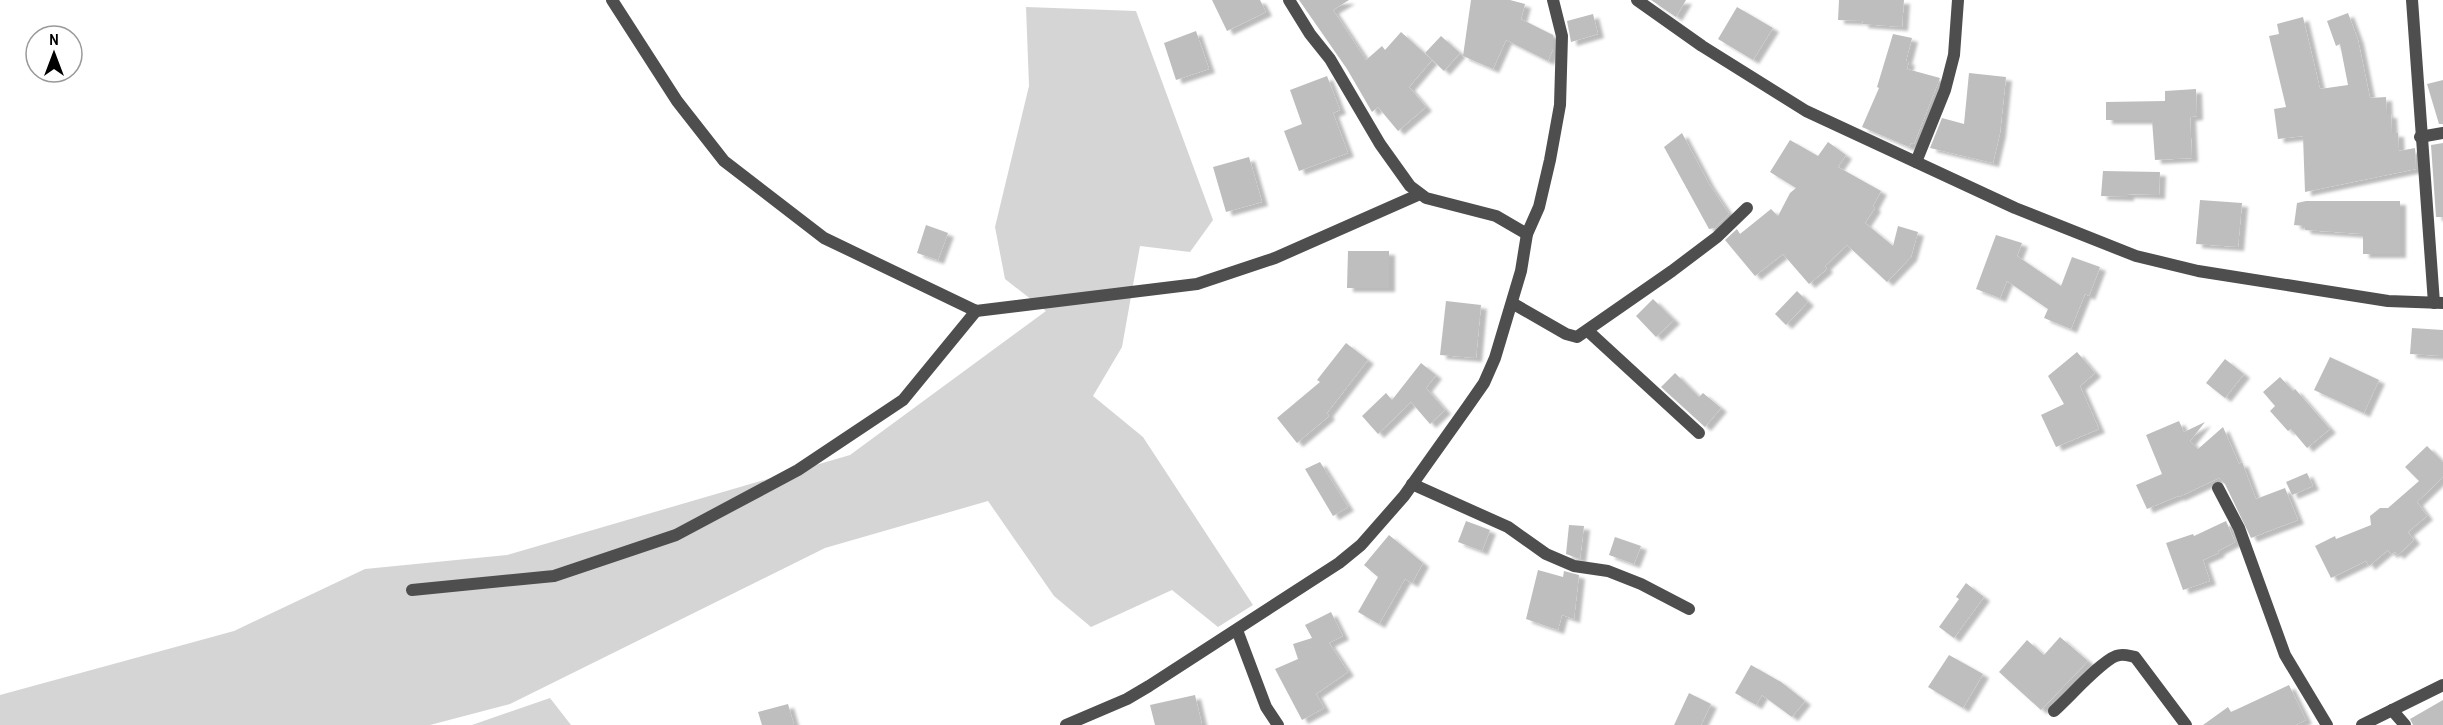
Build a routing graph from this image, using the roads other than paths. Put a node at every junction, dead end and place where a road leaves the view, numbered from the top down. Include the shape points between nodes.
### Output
1 (612, 0) edge
2 (1289, 0) edge
3 (1553, 0) edge
4 (1958, 0) edge
5 (2412, 0) edge
6 (1639, 1) edge
7 (2443, 133) edge
8 (2420, 137) junction
9 (1916, 162) junction
10 (1420, 194) junction
11 (1747, 208) dead end
12 (1527, 234) junction
13 (1512, 303) junction
14 (2439, 303) edge
15 (976, 311) junction
16 (1588, 331) junction
17 (1699, 433) dead end
18 (1412, 484) junction
19 (2218, 488) dead end
20 (412, 590) dead end
21 (1689, 609) dead end
22 (1237, 630) junction
23 (2443, 685) edge
24 (2054, 711) dead end
25 (2392, 711) junction
26 (1066, 725) edge
27 (1278, 725) edge
28 (2186, 725) edge
29 (2327, 725) edge
30 (2362, 725) edge
31 (2405, 725) edge

1 - 15 street via 677,101 724,161 824,238
2 - 10 street via 1330,59 1380,144
3 - 12 street via 1562,36 1560,105 1539,207
4 - 9 street via 1954,56 1945,90
5 - 8 street
6 - 9 street via 1806,111
7 - 8 street
8 - 14 street
9 - 14 street via 2015,208 2136,256 2198,271 2388,301
10 - 12 street via 1496,216
10 - 15 street via 1275,258 1197,284
11 - 16 street via 1717,237
12 - 13 street
13 - 16 street via 1566,334 1578,337
13 - 18 street via 1484,382
15 - 20 street via 903,400 798,470 676,535 554,576
16 - 17 street
18 - 21 street via 1508,527 1546,554 1574,566 1608,571
18 - 22 street via 1361,545
19 - 29 street via 2239,528 2285,655
22 - 26 street via 1142,691
22 - 27 street via 1266,707
23 - 25 street
24 - 28 street via 2106,663 2124,654 2135,657
25 - 30 street
25 - 31 street

